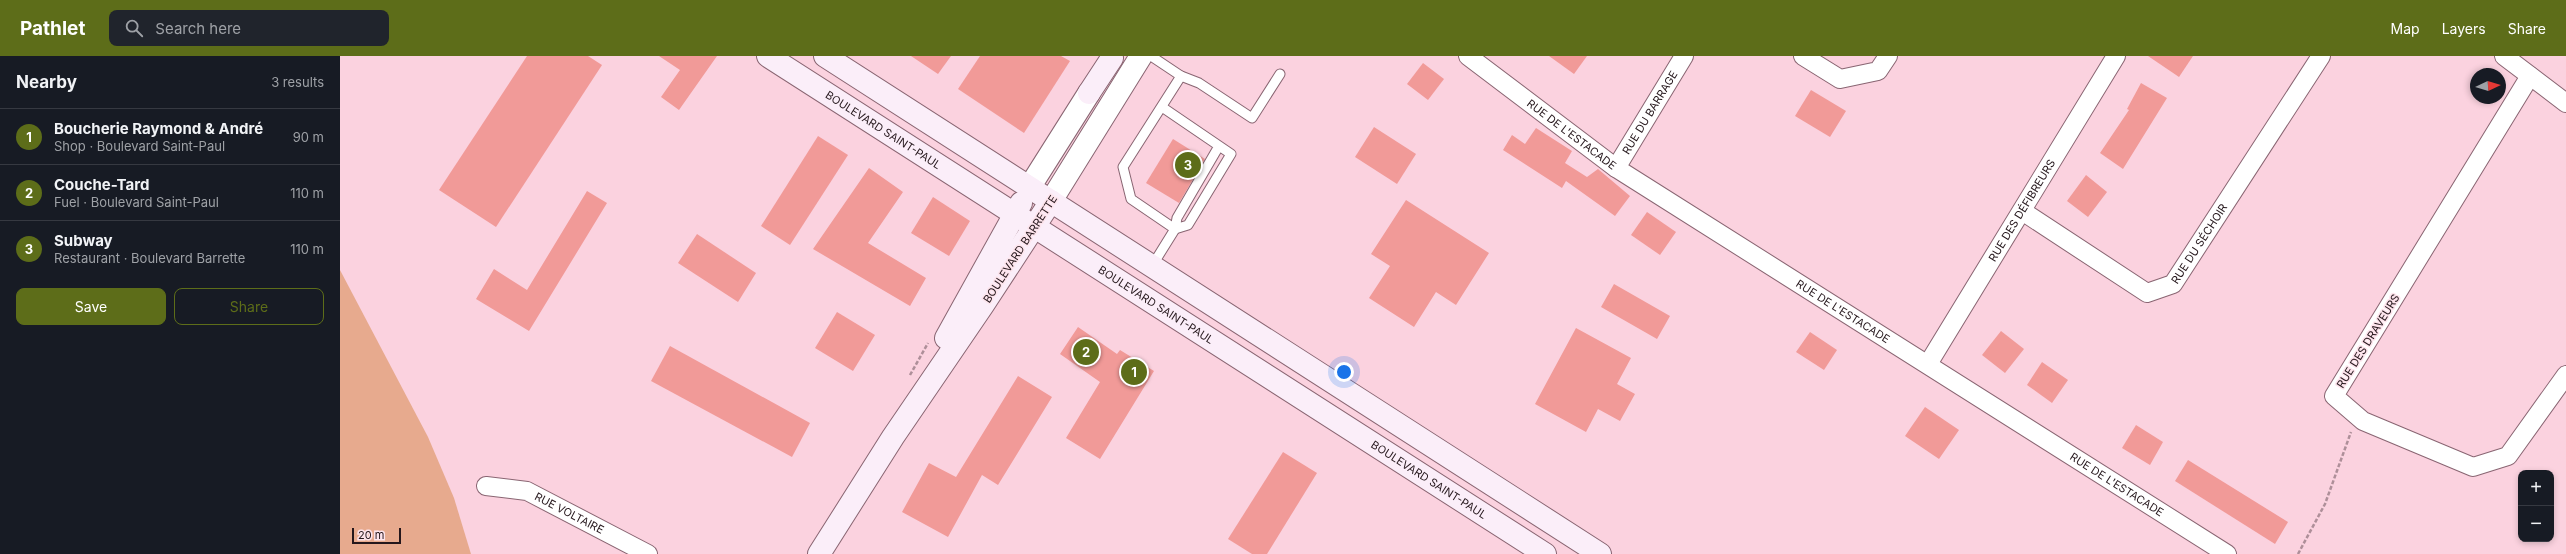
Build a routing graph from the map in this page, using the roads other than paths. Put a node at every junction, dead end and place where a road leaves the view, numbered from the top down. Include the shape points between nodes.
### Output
1 (768, 56) edge
2 (825, 56) edge
3 (1141, 56) edge
4 (1151, 56) edge
5 (1468, 56) edge
6 (1684, 56) edge
7 (1803, 56) edge
8 (1888, 56) edge
9 (2116, 56) edge
10 (2321, 56) edge
11 (2504, 56) edge
12 (1113, 57) edge
13 (1280, 74) dead end
14 (1181, 76) junction
15 (2530, 76) junction
16 (1089, 93) joint
17 (2566, 102) edge
18 (1162, 107) junction
19 (1219, 146) junction
20 (1616, 168) junction
21 (1029, 188) junction
22 (1051, 201) junction
23 (2022, 211) junction
24 (1024, 221) junction
25 (1176, 229) junction
26 (1152, 266) junction
27 (1928, 364) junction
28 (2566, 375) edge
29 (486, 486) dead end
30 (648, 554) edge
31 (819, 554) edge
32 (1545, 554) edge
33 (1600, 554) edge
34 (2228, 554) edge

1 - 24 main road, BOULEVARD SAINT-PAUL
2 - 21 main road
3 - 22 street, BOULEVARD BARRETTE
4 - 14 lane
5 - 20 street, RUE DE L'ESTACADE
6 - 20 street, RUE DU BARRAGE
7 - 8 street via 1840,79 1878,70
9 - 23 street, RUE DES DÉFIBREURS
10 - 23 street, RUE DU SÉCHOIR via 2173,284 2147,293
11 - 15 street
12 - 16 main road, BOULEVARD BARRETTE
13 - 14 lane via 1252,118 1199,83
14 - 18 lane
15 - 17 street
15 - 28 street, RUE DES DRAVEURS via 2334,396 2363,421 2473,467 2508,456
16 - 21 street, BOULEVARD BARRETTE
18 - 19 lane
18 - 25 lane via 1123,166 1131,199
19 - 25 lane via 1177,218
19 - 25 lane via 1231,154 1188,225
20 - 27 street, RUE DE L'ESTACADE
21 - 22 main road
21 - 24 main road, BOULEVARD BARRETTE
22 - 24 main road, BOULEVARD BARRETTE
22 - 26 main road
23 - 27 street, RUE DES DÉFIBREURS
24 - 31 main road, BOULEVARD BARRETTE via 980,275 893,437
24 - 32 main road, BOULEVARD SAINT-PAUL
25 - 26 lane
26 - 33 main road
27 - 34 street, RUE DE L'ESTACADE
29 - 30 street, RUE VOLTAIRE via 527,491

